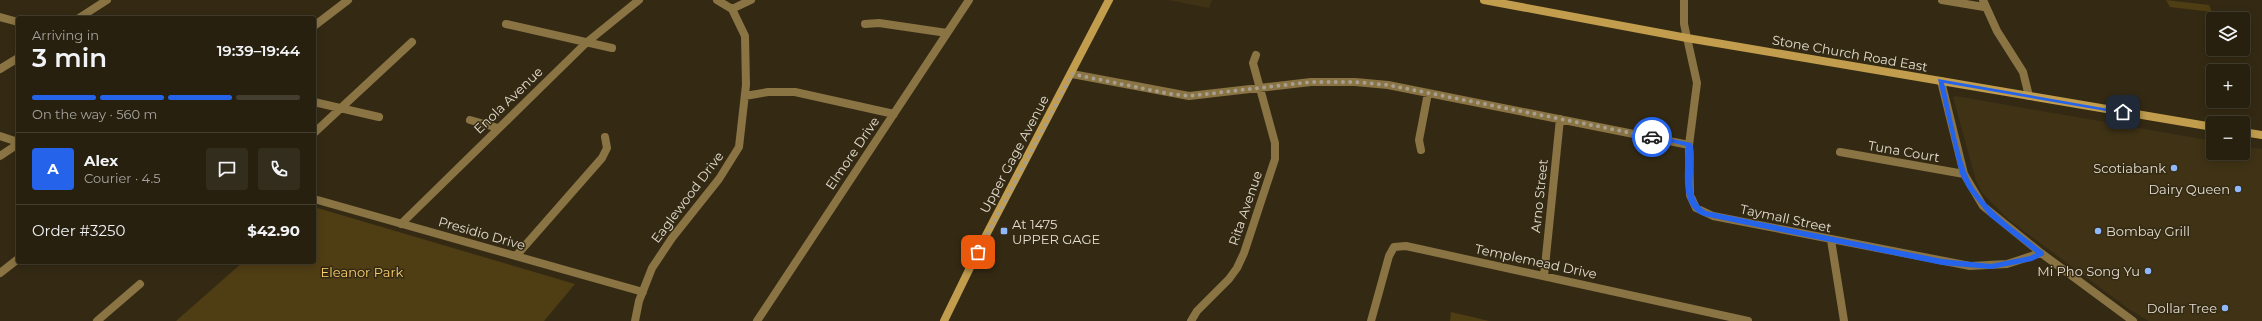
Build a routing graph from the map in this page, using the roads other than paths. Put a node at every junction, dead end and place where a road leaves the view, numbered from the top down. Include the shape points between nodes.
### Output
1 (107, 0) edge
2 (348, 0) edge
3 (639, 0) edge
4 (717, 0) edge
5 (751, 0) edge
6 (969, 0) edge
7 (1109, 0) edge
8 (1484, 0) edge
9 (1684, 0) edge
10 (1942, 0) edge
11 (1983, 3) edge
12 (732, 9) junction
13 (82, 16) edge
14 (0, 17) edge
15 (16, 21) edge
16 (316, 24) edge
17 (506, 24) dead end
18 (865, 24) dead end
19 (947, 33) junction
20 (1688, 38) junction
21 (412, 42) dead end
22 (586, 43) junction
23 (612, 48) dead end
24 (1256, 55) dead end
25 (16, 59) edge
26 (0, 69) edge
27 (1072, 74) junction
28 (1940, 81) junction
29 (1259, 87) junction
30 (1428, 93) junction
31 (744, 96) junction
32 (2029, 96) junction
33 (316, 103) edge
34 (341, 109) junction
35 (894, 114) junction
36 (379, 117) dead end
37 (1560, 119) junction
38 (470, 120) dead end
39 (2206, 126) edge
40 (498, 128) junction
41 (316, 131) edge
42 (2250, 133) edge
43 (0, 136) edge
44 (2262, 136) edge
45 (605, 137) dead end
46 (16, 142) edge
47 (16, 144) edge
48 (1690, 144) junction
49 (1421, 150) dead end
50 (1840, 152) dead end
51 (0, 156) edge
52 (1964, 174) junction
53 (316, 200) edge
54 (401, 224) junction
55 (1831, 240) junction
56 (2042, 253) junction
57 (516, 256) junction
58 (16, 261) edge
59 (0, 273) edge
60 (1544, 276) junction
61 (140, 284) dead end
62 (643, 292) junction
63 (97, 321) edge
64 (636, 321) edge
65 (757, 321) edge
66 (944, 321) edge
67 (1191, 321) edge
68 (1371, 321) edge
69 (1748, 321) edge
70 (1844, 321) edge
71 (2133, 321) edge

1 - 13 street
2 - 16 street
3 - 22 street, Enola Avenue
4 - 12 street
5 - 12 street
6 - 19 street, Elmore Drive
7 - 27 main road, Upper Gage Avenue
8 - 20 main road, Stone Church Road East
9 - 20 street, Taymall Street via 1684,24
10 - 11 street
11 - 32 street via 2023,72
12 - 31 street, Eaglewood Drive via 745,36
14 - 15 street
17 - 22 street
18 - 19 street via 879,23
19 - 35 street, Elmore Drive
20 - 28 main road, Stone Church Road East
20 - 48 street, Taymall Street via 1697,83
21 - 34 street
22 - 23 street
22 - 40 street, Enola Avenue
24 - 29 street, Rita Avenue via 1253,63
25 - 26 street
27 - 29 street via 1179,95 1208,95
27 - 66 main road, Upper Gage Avenue via 984,239
28 - 32 main road, Stone Church Road East
28 - 52 street
29 - 30 street via 1311,82 1355,82
29 - 67 street, Rita Avenue via 1275,143 1275,159 1237,268 1197,311
30 - 37 street
30 - 49 street via 1419,140
31 - 35 street via 768,92 795,92
31 - 62 street, Eaglewood Drive via 738,147 733,159 672,238 652,268
32 - 39 main road, Stone Church Road East
33 - 34 street
34 - 36 street
34 - 41 street
35 - 65 street, Elmore Drive
37 - 48 street
37 - 60 street, Arno Street
38 - 40 street
40 - 54 street, Enola Avenue
42 - 44 main road
43 - 46 street
45 - 57 street via 607,148 602,158
47 - 51 street
48 - 55 street, Taymall Street via 1690,195 1696,208 1714,216
50 - 52 street, Tuna Court
52 - 56 street via 1983,206
53 - 54 street, Presidio Drive
54 - 57 street, Presidio Drive
55 - 56 street, Taymall Street via 1970,266 2008,264 2032,259
55 - 70 street
56 - 71 street
57 - 62 street, Presidio Drive
58 - 59 street
60 - 68 street, Templemead Drive via 1406,246 1394,247 1389,256
60 - 69 street, Templemead Drive
61 - 63 street
62 - 64 street, Eaglewood Drive

